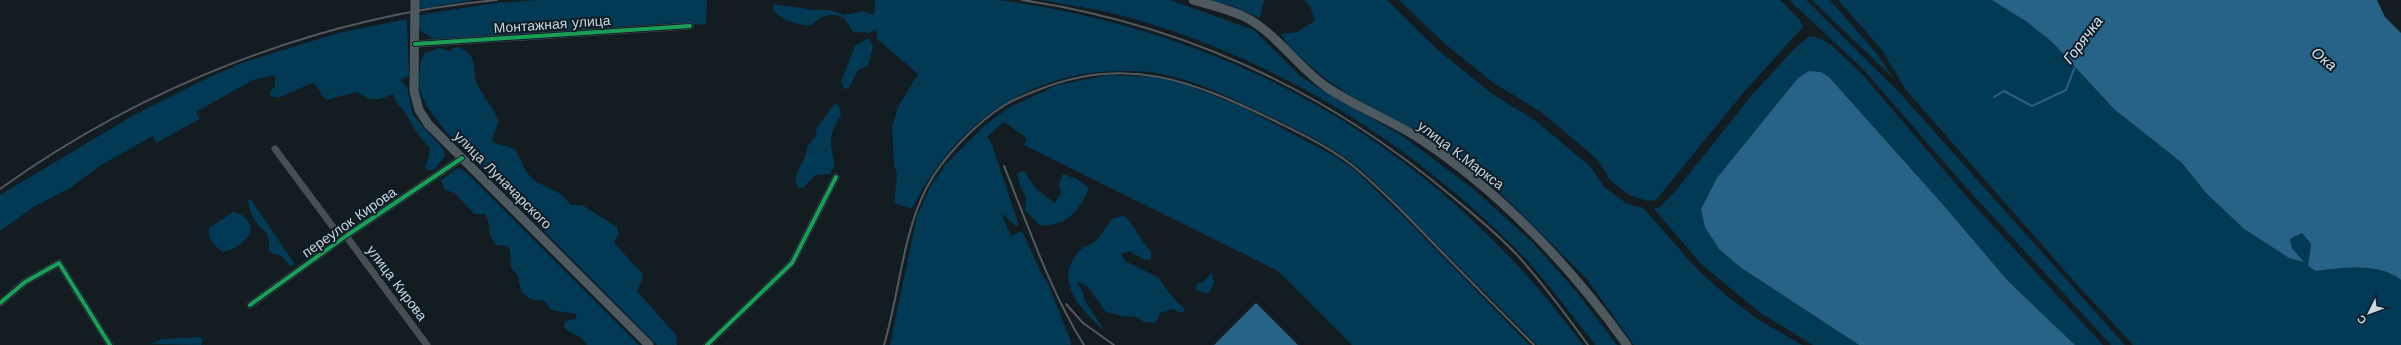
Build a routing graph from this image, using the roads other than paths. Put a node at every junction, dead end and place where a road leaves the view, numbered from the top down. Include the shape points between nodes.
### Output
1 (415, 0) edge
2 (1193, 0) edge
3 (690, 26) dead end
4 (415, 44) junction
5 (275, 149) dead end
6 (462, 158) junction
7 (836, 177) dead end
8 (344, 238) junction
9 (0, 303) edge
10 (250, 305) dead end
11 (110, 345) edge
12 (427, 345) edge
13 (649, 345) edge
14 (707, 345) edge
15 (1627, 345) edge

1 - 4 main road, улица Луначарского
2 - 15 main road, улица К.Маркса via 1246,17 1325,86 1420,138 1484,186 1574,276
3 - 4 street, Монтажная улица
4 - 6 main road, улица Луначарского via 414,91 419,110 428,124
5 - 8 street, улица Кирова
6 - 8 street, переулок Кирова
6 - 13 main road, улица Луначарского
7 - 14 street via 792,263
8 - 10 street, переулок Кирова
8 - 12 street, улица Кирова
9 - 11 street via 25,282 59,263

